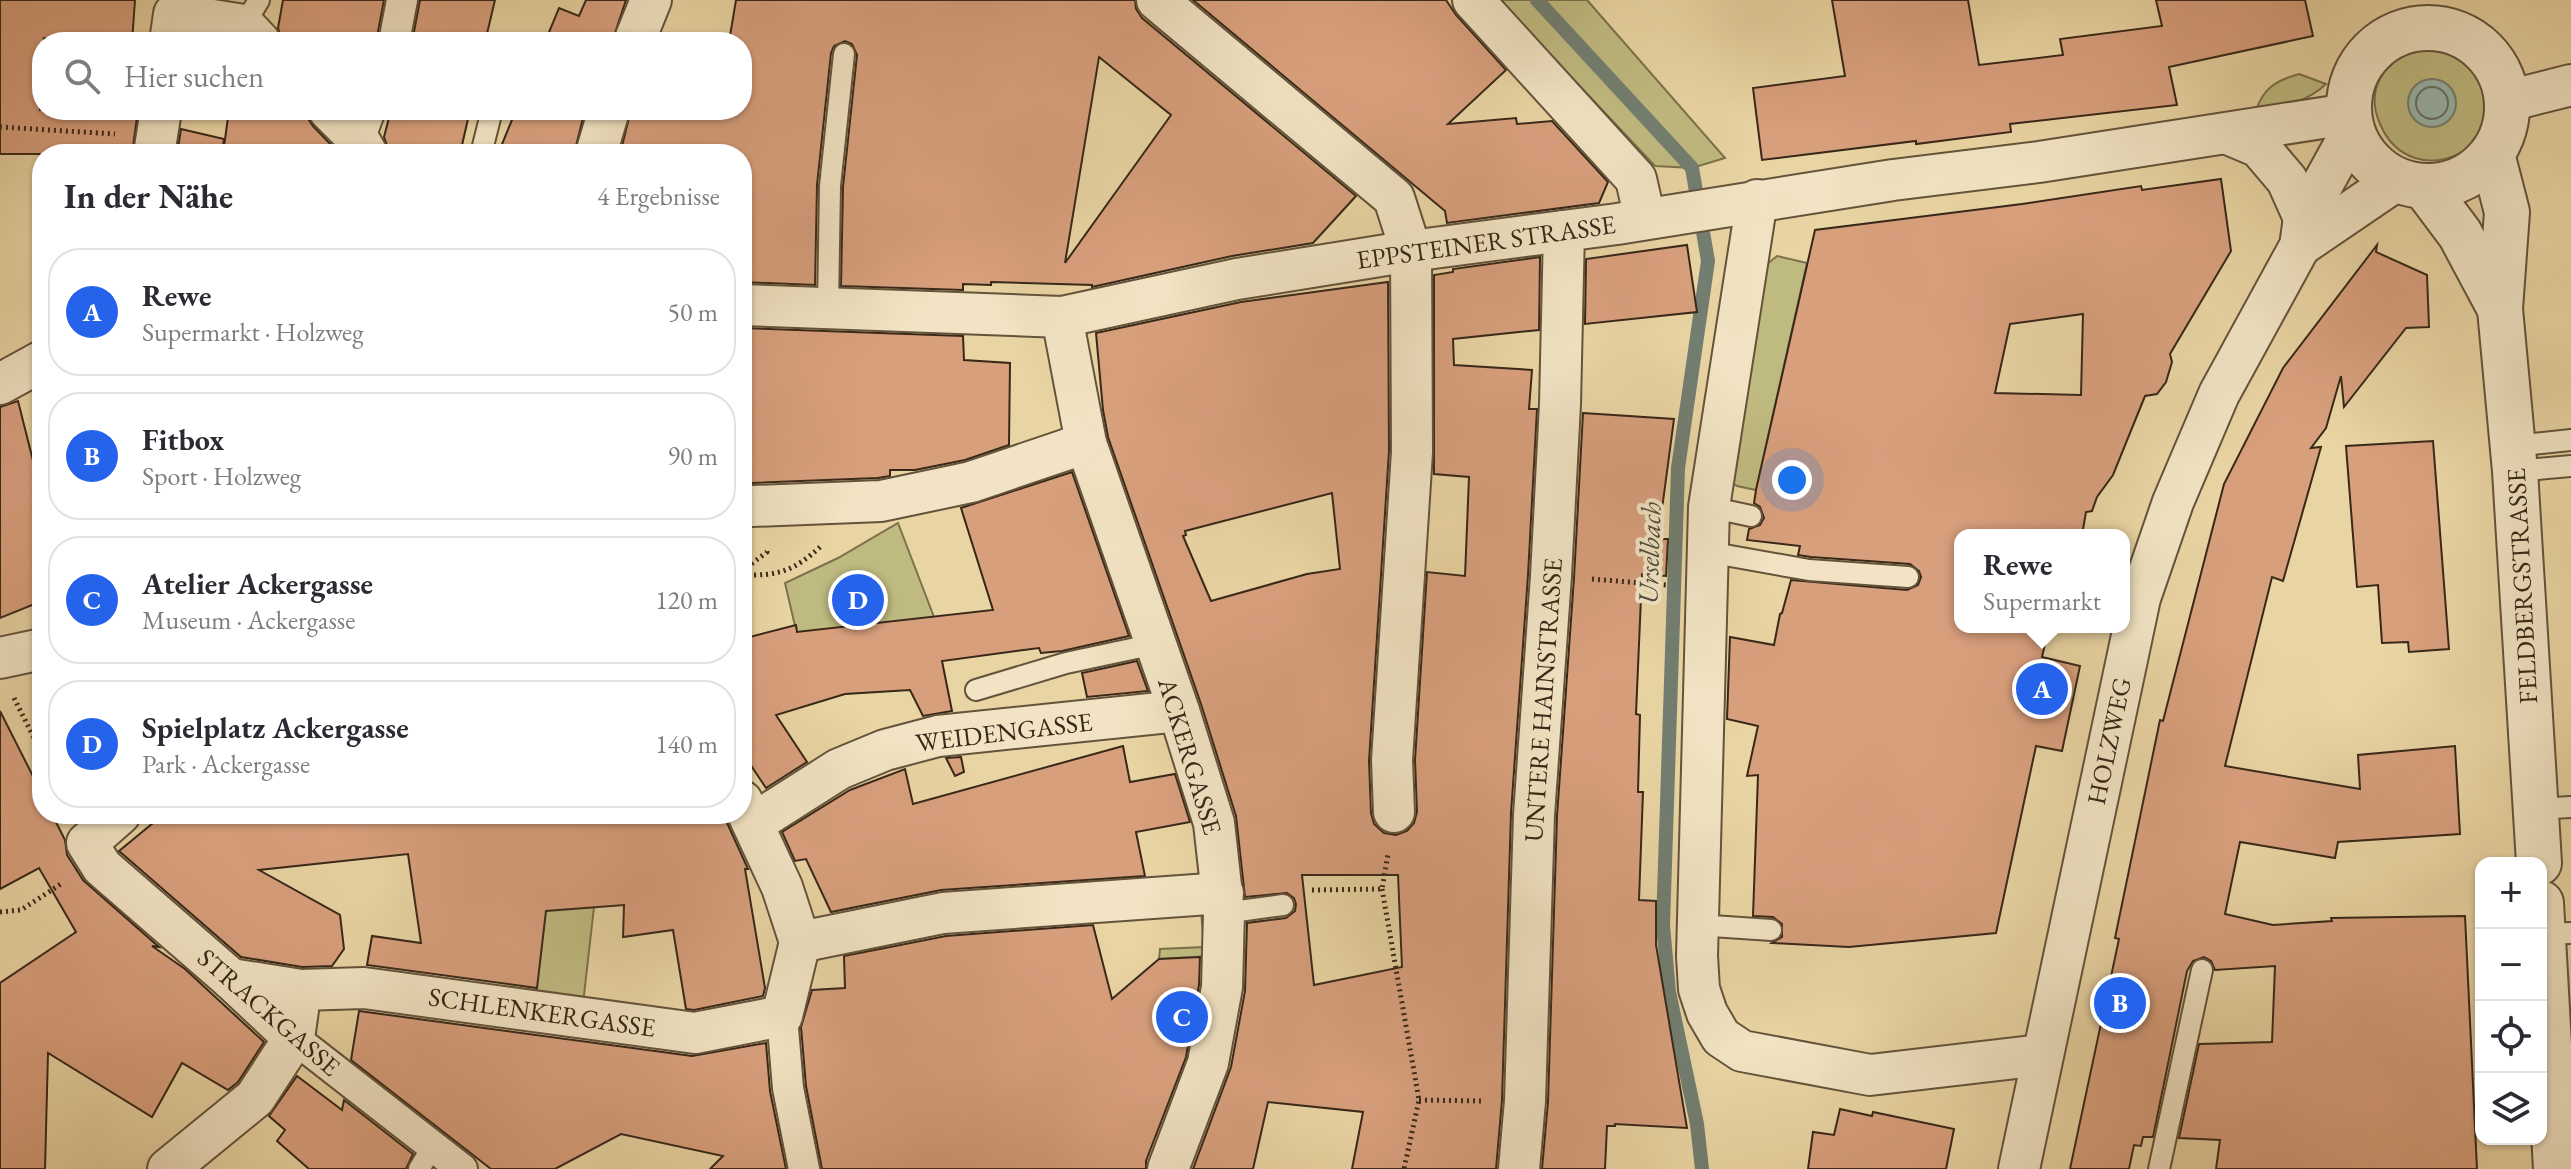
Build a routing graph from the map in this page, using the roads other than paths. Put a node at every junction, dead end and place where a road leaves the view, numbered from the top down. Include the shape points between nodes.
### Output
1 (402, 0) edge
2 (651, 0) edge
3 (1157, 0) edge
4 (1473, 0) edge
5 (2439, 14) edge
6 (251, 17) edge
7 (2394, 18) edge
8 (171, 32) edge
9 (396, 32) edge
10 (638, 32) edge
11 (844, 54) dead end
12 (2571, 85) edge
13 (2508, 101) junction
14 (343, 120) edge
15 (490, 120) edge
16 (606, 120) edge
17 (2350, 123) junction
18 (2228, 134) junction
19 (365, 135) edge
20 (484, 144) edge
21 (599, 144) edge
22 (2492, 154) junction
23 (2410, 183) junction
24 (1757, 200) junction
25 (1678, 214) junction
26 (1564, 231) junction
27 (2302, 232) junction
28 (1411, 251) junction
29 (752, 305) edge
30 (828, 307) junction
31 (2500, 309) junction
32 (1062, 317) junction
33 (32, 366) edge
34 (0, 384) edge
35 (2571, 440) edge
36 (1086, 443) junction
37 (2514, 458) junction
38 (2571, 466) edge
39 (753, 506) dead end
40 (1709, 507) junction
41 (1751, 516) dead end
42 (1708, 552) junction
43 (1908, 577) dead end
44 (2132, 597) edge
45 (2125, 633) edge
46 (1155, 644) junction
47 (32, 655) edge
48 (3, 671) edge
49 (976, 690) dead end
50 (1179, 711) junction
51 (2553, 808) edge
52 (752, 810) edge
53 (1394, 812) road end
54 (752, 821) edge
55 (109, 824) edge
56 (2541, 857) edge
57 (1224, 903) junction
58 (1283, 905) road end
59 (2552, 923) edge
60 (1697, 925) junction
61 (1771, 930) dead end
62 (800, 942) junction
63 (2202, 970) dead end
64 (231, 979) junction
65 (301, 990) junction
66 (782, 1016) junction
67 (294, 1038) junction
68 (2042, 1055) junction
69 (426, 1157) edge
70 (168, 1169) edge
71 (462, 1169) edge
72 (804, 1169) edge
73 (1168, 1169) edge
74 (1519, 1169) edge
75 (2019, 1169) edge
76 (2159, 1169) edge
77 (2556, 1169) edge

1 - 9 street
2 - 10 street
3 - 28 street via 1394,198
4 - 25 street via 1636,179
5 - 7 street via 2418,27
5 - 13 street via 2488,54 2502,76
6 - 8 street via 174,14
7 - 17 street via 2354,76
11 - 30 lane via 830,186
12 - 13 street
13 - 22 street via 2502,138
14 - 19 street
15 - 20 lane
16 - 21 street
17 - 18 street, EPPSTEINER STRASSE
17 - 23 street via 2362,151 2377,167
17 - 27 street, HOLZWEG
18 - 24 street, EPPSTEINER STRASSE
18 - 27 street via 2259,147 2287,180
22 - 23 street via 2459,180
22 - 31 street, FELDBERGSTRASSE via 2507,212
23 - 27 street, HOLZWEG
23 - 31 street, FELDBERGSTRASSE via 2460,234
24 - 25 street, EPPSTEINER STRASSE
24 - 40 street
25 - 26 street, EPPSTEINER STRASSE
26 - 28 street, EPPSTEINER STRASSE
26 - 74 street, UNTERE HAINSTRASSE via 1560,404
27 - 44 street, HOLZWEG via 2219,394
28 - 32 street, EPPSTEINER STRASSE via 1237,279
28 - 53 street via 1412,452 1392,760
29 - 30 street, EPPSTEINER STRASSE
30 - 32 street, EPPSTEINER STRASSE
31 - 37 street, FELDBERGSTRASSE
32 - 36 street, ACKERGASSE
33 - 34 street
35 - 37 lane
36 - 39 street via 971,482 881,501
36 - 46 street, ACKERGASSE
37 - 38 lane
37 - 51 street, FELDBERGSTRASSE
40 - 41 lane
40 - 42 street
42 - 43 lane via 1809,570
42 - 60 street
45 - 68 street, HOLZWEG
46 - 49 lane
46 - 50 street, ACKERGASSE
47 - 48 street
50 - 52 street, WEIDENGASSE via 938,736 885,750
50 - 57 street, ACKERGASSE via 1214,823
51 - 56 street, FELDBERGSTRASSE
54 - 62 street, WEIDENGASSE
55 - 64 street, STRACKGASSE via 87,843 102,867
57 - 58 lane
57 - 62 street via 943,913
57 - 73 street, ACKERGASSE via 1222,987 1208,1063
59 - 77 street
60 - 61 lane
60 - 68 street via 1699,989 1707,1013 1721,1037 1742,1051 1870,1075
62 - 66 street
63 - 76 lane
64 - 65 street, SCHLENKERGASSE
64 - 67 street, STRACKGASSE
65 - 66 street, SCHLENKERGASSE via 364,988 695,1033
65 - 67 street
66 - 72 street via 788,1088
67 - 69 street, STRACKGASSE
67 - 70 street via 255,1098
68 - 75 street, HOLZWEG
69 - 71 street, STRACKGASSE

